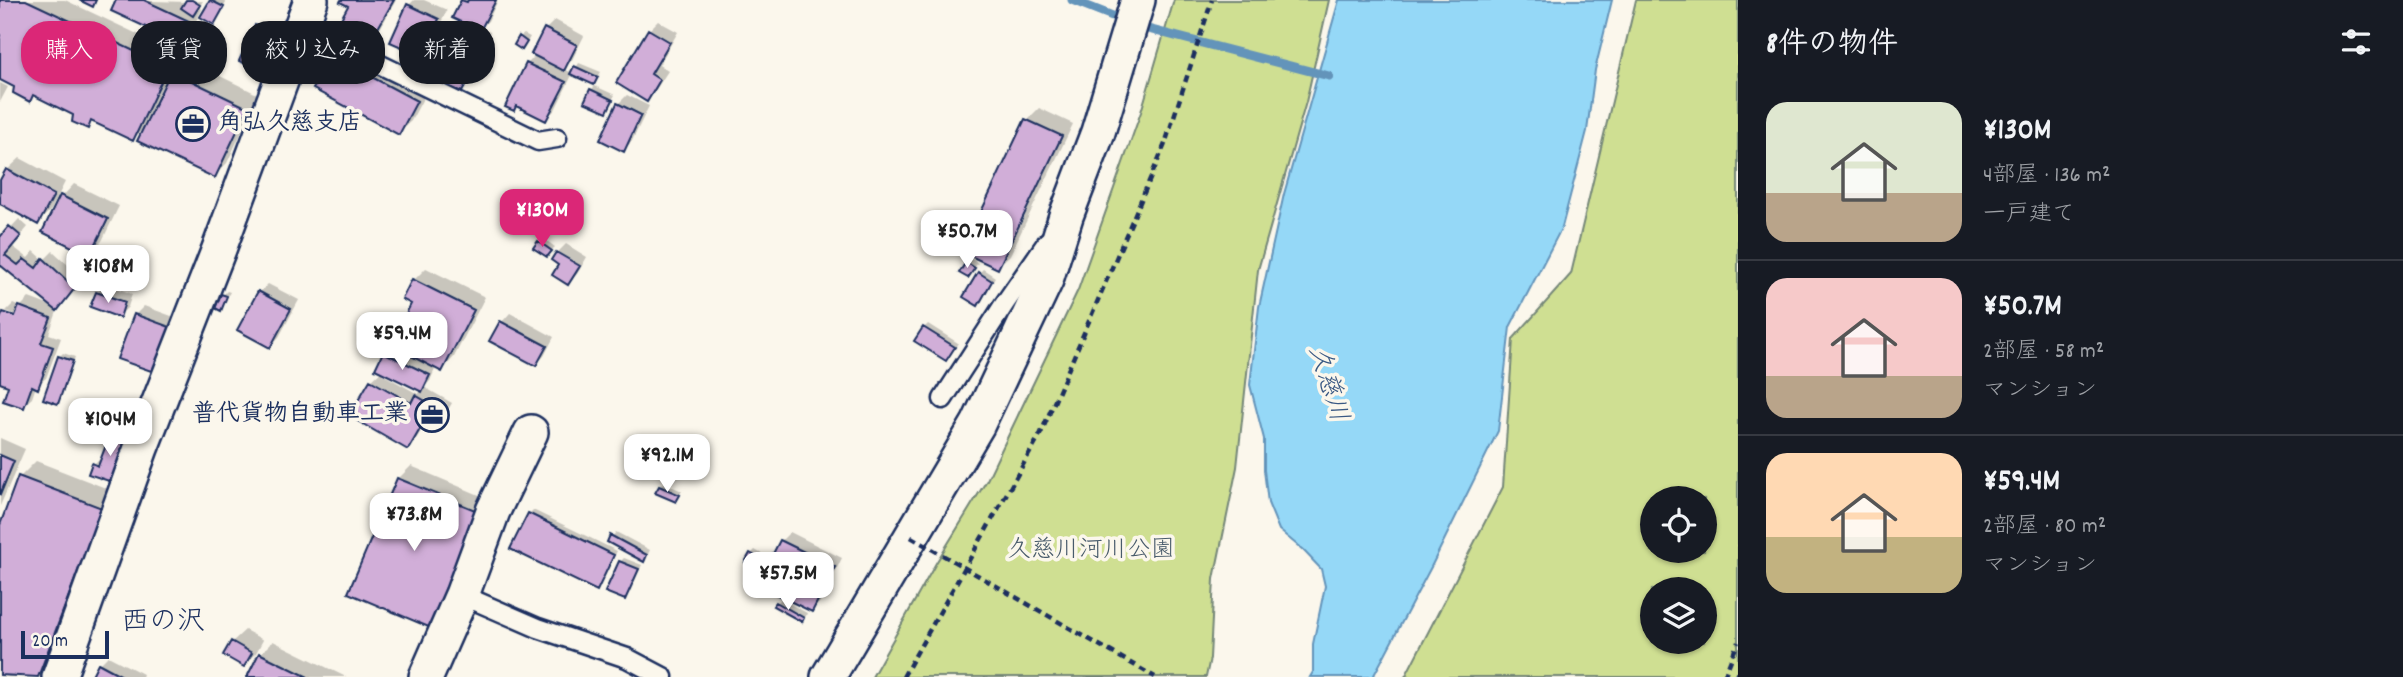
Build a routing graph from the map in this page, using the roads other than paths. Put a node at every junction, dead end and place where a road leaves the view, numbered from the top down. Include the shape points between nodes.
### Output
1 (1138, 0) edge
2 (306, 15) edge
3 (556, 138) dead end
4 (1066, 216) junction
5 (943, 399) dead end
6 (531, 432) dead end
7 (461, 595) junction
8 (59, 677) edge
9 (426, 677) edge
10 (663, 677) edge
11 (828, 677) edge

1 - 4 street via 1098,132
2 - 3 lane via 351,50 538,141
2 - 8 street
4 - 5 lane
4 - 11 street via 1046,280 978,424
6 - 7 street via 493,511
7 - 9 street
7 - 10 lane via 538,628 627,658

